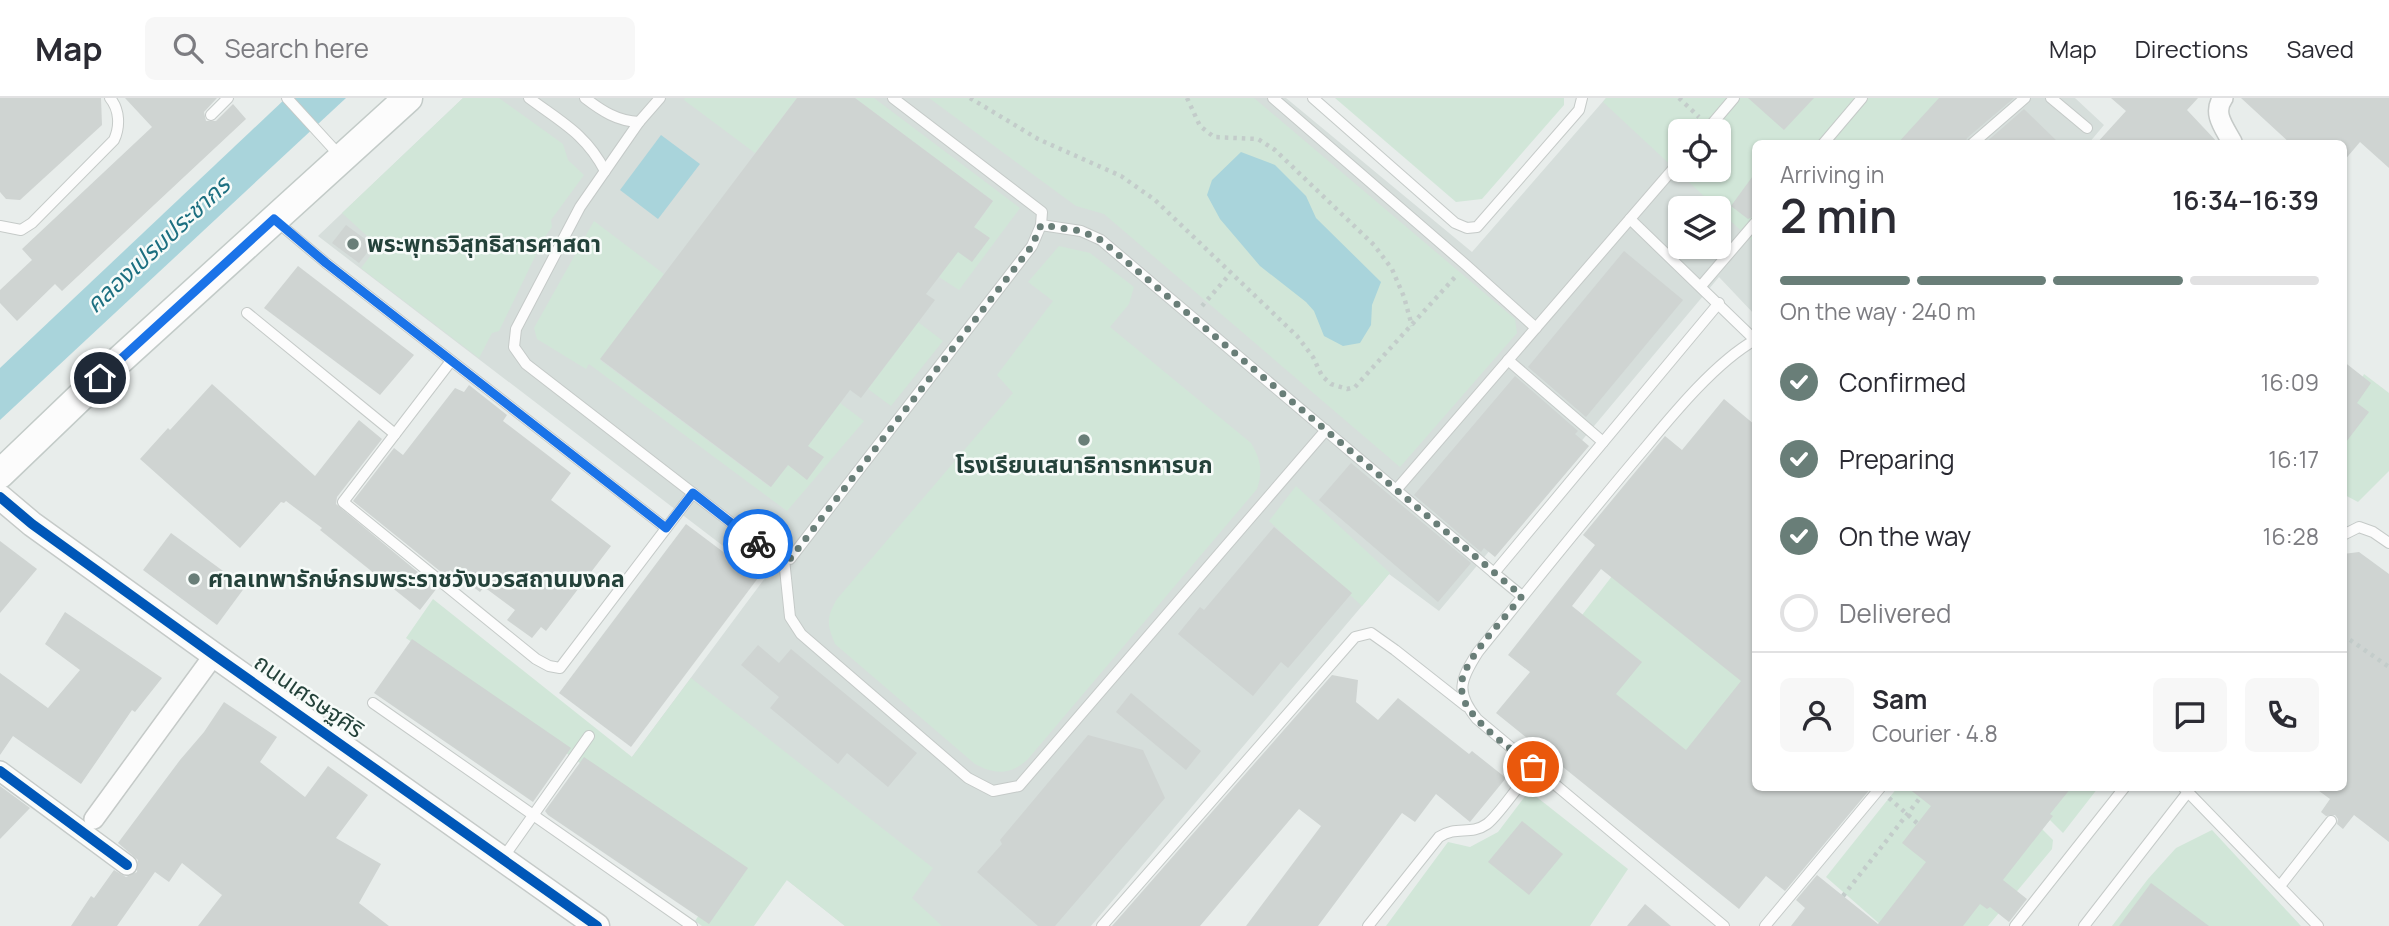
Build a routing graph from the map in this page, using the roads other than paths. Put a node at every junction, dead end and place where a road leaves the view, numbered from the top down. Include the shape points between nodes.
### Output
1 (110, 98) edge
2 (228, 98) edge
3 (287, 98) edge
4 (408, 98) edge
5 (529, 98) edge
6 (585, 98) edge
7 (660, 98) edge
8 (893, 98) edge
9 (1273, 98) edge
10 (1313, 98) edge
11 (1581, 98) edge
12 (1734, 98) edge
13 (1862, 98) edge
14 (2025, 98) edge
15 (2051, 98) edge
16 (2223, 98) edge
17 (211, 115) dead end
18 (1713, 119) edge
19 (639, 122) junction
20 (2087, 128) dead end
21 (1826, 140) edge
22 (1977, 140) edge
23 (2231, 140) edge
24 (334, 149) junction
25 (605, 171) junction
26 (1668, 175) edge
27 (274, 219) junction
28 (1630, 219) junction
29 (1041, 225) junction
30 (0, 226) edge
31 (1752, 226) edge
32 (1701, 286) junction
33 (1719, 303) junction
34 (247, 313) dead end
35 (1536, 328) junction
36 (1752, 337) edge
37 (1752, 342) edge
38 (1508, 360) junction
39 (451, 361) junction
40 (1326, 430) junction
41 (395, 434) junction
42 (1604, 442) junction
43 (0, 474) edge
44 (1396, 490) junction
45 (693, 493) junction
46 (0, 497) edge
47 (666, 528) junction
48 (2347, 533) edge
49 (2389, 543) edge
50 (784, 559) junction
51 (1494, 573) junction
52 (1522, 596) junction
53 (214, 655) junction
54 (373, 703) dead end
55 (1467, 707) junction
56 (589, 736) dead end
57 (1533, 767) junction
58 (0, 771) edge
59 (1878, 791) edge
60 (2122, 791) edge
61 (2185, 791) edge
62 (2187, 791) edge
63 (534, 815) junction
64 (94, 819) dead end
65 (2331, 821) dead end
66 (503, 859) junction
67 (127, 865) dead end
68 (2280, 886) junction
69 (597, 926) edge
70 (692, 926) edge
71 (1102, 926) edge
72 (1368, 926) edge
73 (1724, 926) edge
74 (1765, 926) edge
75 (2015, 926) edge
76 (2084, 926) edge
77 (2318, 926) edge

1 - 30 lane via 119,129 114,140 32,223 21,230
2 - 17 lane
3 - 24 lane
4 - 24 main road
5 - 25 lane via 584,138
6 - 19 lane via 624,122
7 - 19 lane
8 - 29 lane via 1042,212
9 - 35 lane
10 - 11 lane via 1455,223 1467,228 1486,217 1579,110
12 - 18 lane
13 - 21 lane
14 - 22 lane
15 - 20 lane
16 - 23 street via 2217,112
19 - 25 lane
24 - 27 main road
25 - 45 lane via 580,207 516,328 514,347 526,364
26 - 28 lane
27 - 39 lane
27 - 43 main road
28 - 32 lane
28 - 35 lane
29 - 40 lane via 1081,231 1101,240
29 - 50 lane via 1032,246 790,559
31 - 32 lane
32 - 33 lane
33 - 36 lane
33 - 42 lane
34 - 41 lane
35 - 38 lane
37 - 52 lane via 1716,371 1668,421
38 - 42 lane
38 - 44 lane
39 - 41 lane
39 - 47 lane
40 - 44 lane
40 - 50 lane via 1019,786 993,791 968,778 801,634 790,617
41 - 47 lane via 343,502 549,666 561,668
42 - 51 lane
44 - 51 lane
45 - 47 lane
45 - 50 lane via 778,559
46 - 53 street, ถนนเศรษฐศิริ
48 - 49 lane via 2359,527
51 - 52 lane
52 - 55 lane via 1464,674 1461,690
53 - 64 street
53 - 66 street, ถนนเศรษฐศิริ
54 - 63 lane
55 - 57 lane
55 - 71 lane via 1371,633 1355,637
56 - 63 lane
57 - 72 lane via 1487,824 1468,831 1451,830 1439,837
57 - 73 lane
58 - 67 street
59 - 74 lane
60 - 75 lane
61 - 76 lane
62 - 68 lane
63 - 66 lane
63 - 70 lane
65 - 68 lane
66 - 69 street, ถนนเศรษฐศิริ
68 - 77 lane

